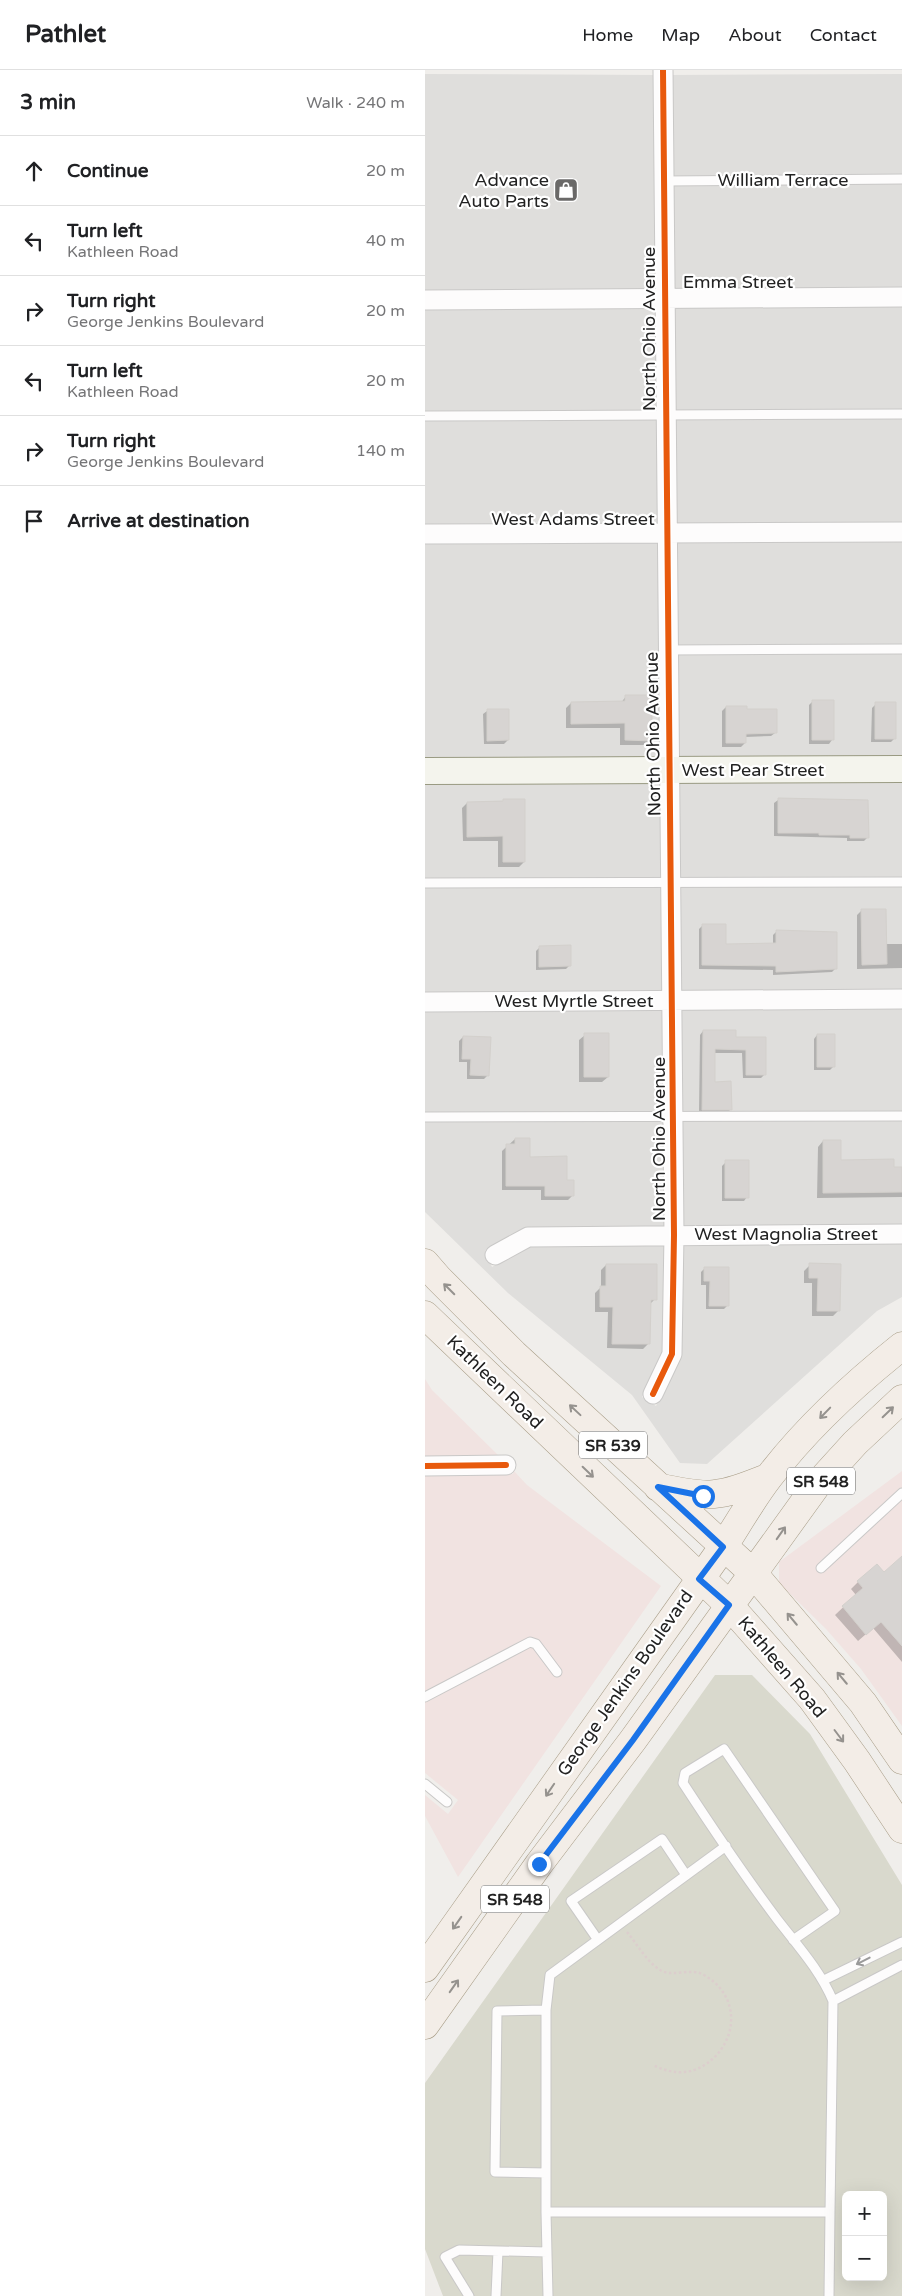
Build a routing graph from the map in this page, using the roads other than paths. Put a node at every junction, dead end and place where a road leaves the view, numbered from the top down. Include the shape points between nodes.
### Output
1 (663, 70) edge
2 (902, 179) edge
3 (663, 181) junction
4 (902, 297) edge
5 (664, 298) junction
6 (425, 300) edge
7 (902, 414) edge
8 (665, 415) junction
9 (425, 416) edge
10 (902, 532) edge
11 (425, 534) edge
12 (666, 534) junction
13 (902, 649) edge
14 (667, 650) junction
15 (902, 769) edge
16 (425, 771) edge
17 (669, 771) junction
18 (902, 882) edge
19 (425, 883) edge
20 (671, 883) junction
21 (902, 1000) edge
22 (672, 1001) junction
23 (425, 1002) edge
24 (902, 1116) edge
25 (425, 1118) edge
26 (673, 1118) junction
27 (902, 1234) edge
28 (674, 1235) junction
29 (495, 1255) dead end
30 (425, 1263) edge
31 (425, 1315) edge
32 (902, 1346) edge
33 (653, 1394) dead end
34 (902, 1399) edge
35 (506, 1465) dead end
36 (425, 1466) edge
37 (767, 1478) junction
38 (658, 1487) junction
39 (902, 1493) edge
40 (723, 1547) junction
41 (821, 1568) dead end
42 (753, 1573) junction
43 (699, 1579) junction
44 (729, 1605) junction
45 (557, 1672) dead end
46 (425, 1697) edge
47 (902, 1760) edge
48 (425, 1784) edge
49 (447, 1802) dead end
50 (902, 1829) edge
51 (726, 1846) junction
52 (686, 1875) junction
53 (598, 1940) junction
54 (793, 1940) junction
55 (902, 1942) edge
56 (902, 1965) edge
57 (425, 1968) edge
58 (824, 1980) junction
59 (833, 2001) junction
60 (546, 2010) junction
61 (425, 2025) edge
62 (546, 2173) junction
63 (546, 2212) junction
64 (830, 2212) junction
65 (498, 2251) junction
66 (547, 2252) junction
67 (469, 2296) edge
68 (496, 2296) edge
69 (548, 2296) edge
70 (829, 2296) edge

1 - 3 street, North Ohio Avenue
2 - 3 lane, William Terrace
3 - 5 street, North Ohio Avenue
4 - 5 street, Emma Street
5 - 6 street, Emma Street
5 - 8 street, North Ohio Avenue
7 - 8 lane
8 - 9 lane
8 - 12 street, North Ohio Avenue
10 - 12 street, West Adams Street
11 - 12 street, West Adams Street
12 - 14 street, North Ohio Avenue
13 - 14 lane
14 - 17 street, North Ohio Avenue
15 - 17 street, West Pear Street
16 - 17 street, West Pear Street
17 - 20 street, North Ohio Avenue
18 - 20 lane
19 - 20 lane
20 - 22 street, North Ohio Avenue
21 - 22 street, West Myrtle Street
22 - 23 street, West Myrtle Street
22 - 26 street, North Ohio Avenue
24 - 26 lane
25 - 26 lane
26 - 28 street, North Ohio Avenue
27 - 28 street, West Magnolia Street
28 - 29 street, West Magnolia Street via 528,1237
28 - 33 street, North Ohio Avenue via 672,1354
38 -> 30 main road, Kathleen Road / SR 539 via 514,1354
31 -> 43 main road, Kathleen Road / SR 539
32 -> 37 main road, George Jenkins Boulevard / SR 548 via 832,1406
42 -> 34 main road, George Jenkins Boulevard / SR 548 via 816,1486
35 - 36 street
37 - 38 main road via 716,1495 687,1494
37 - 40 main road, George Jenkins Boulevard / SR 548
38 - 40 main road, Kathleen Road / SR 539
39 - 41 lane
40 - 42 main road, Kathleen Road / SR 539
40 - 43 main road, George Jenkins Boulevard / SR 548
42 - 44 main road, George Jenkins Boulevard / SR 548
47 -> 42 main road, Kathleen Road / SR 539 via 863,1703
43 - 44 main road, Kathleen Road / SR 539
43 -> 57 main road, George Jenkins Boulevard / SR 548
44 -> 50 main road, Kathleen Road / SR 539 via 812,1699
61 -> 44 main road, George Jenkins Boulevard / SR 548
45 - 46 lane via 536,1644 524,1643
48 - 49 lane
51 - 52 lane
51 - 54 lane
51 - 54 lane via 683,1784 685,1773 724,1749 835,1911
52 - 53 lane
52 - 53 lane via 662,1839 571,1901
53 - 60 lane via 550,1975
54 - 58 lane
55 -> 58 lane
56 - 59 lane
58 - 59 lane
59 - 64 lane
60 - 62 lane
60 - 62 lane via 497,2011 495,2172
62 - 63 lane
63 - 64 lane
63 - 66 lane
64 - 70 lane
65 - 66 lane
65 - 67 lane via 459,2250 445,2257
65 - 68 lane
66 - 69 lane

